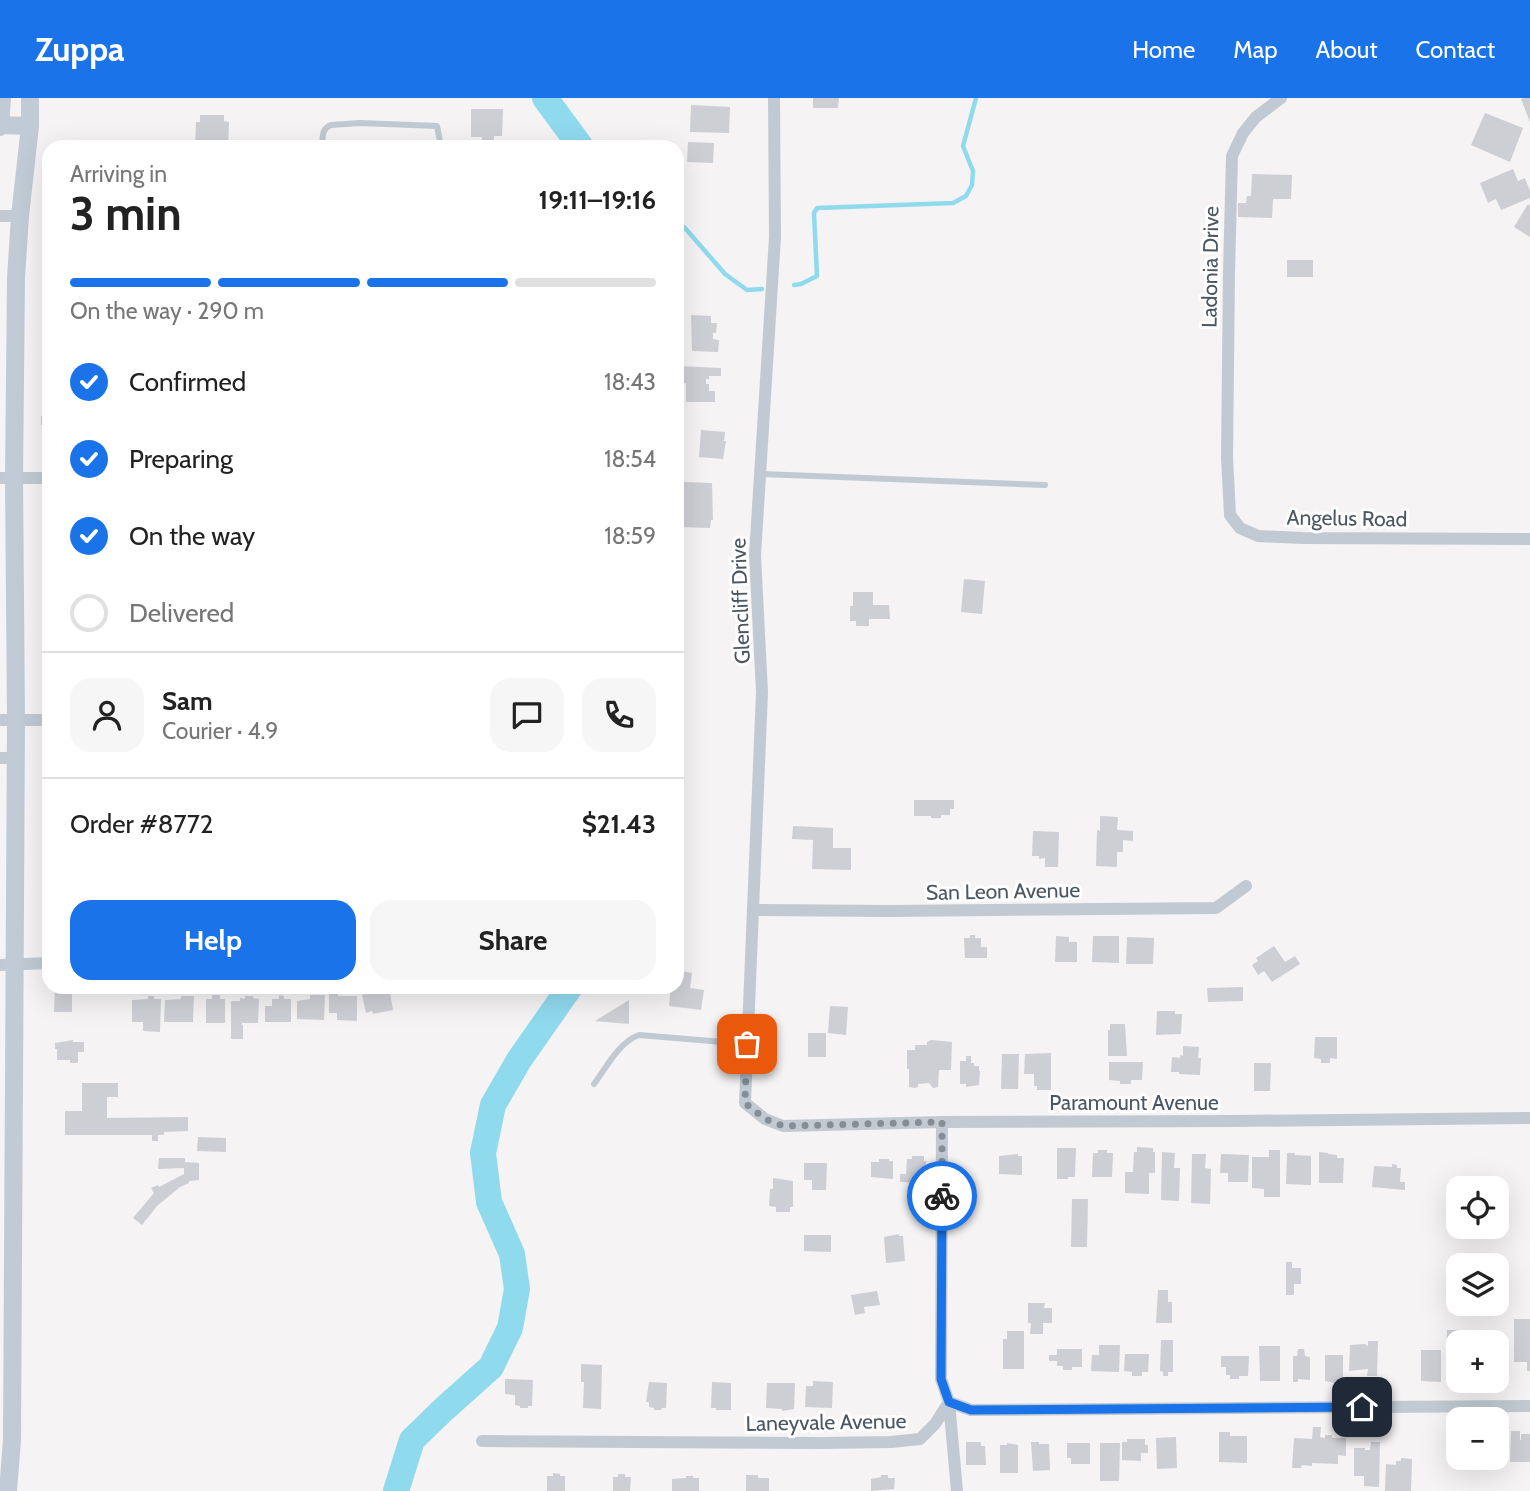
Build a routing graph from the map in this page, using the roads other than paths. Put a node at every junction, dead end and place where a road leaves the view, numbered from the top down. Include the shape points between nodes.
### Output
1 (2, 98) edge
2 (30, 98) edge
3 (774, 98) edge
4 (1281, 98) edge
5 (0, 126) edge
6 (30, 126) junction
7 (322, 140) edge
8 (440, 140) edge
9 (0, 216) edge
10 (20, 216) junction
11 (1227, 457) joint
12 (760, 474) junction
13 (7, 478) edge
14 (42, 478) edge
15 (1045, 485) dead end
16 (7, 526) edge
17 (1530, 538) edge
18 (8, 720) edge
19 (42, 720) edge
20 (8, 758) edge
21 (1246, 886) dead end
22 (753, 910) junction
23 (42, 966) edge
24 (7, 973) edge
25 (747, 1044) junction
26 (594, 1084) dead end
27 (745, 1103) joint
28 (1530, 1118) edge
29 (942, 1122) junction
30 (6, 1210) edge
31 (949, 1402) junction
32 (1530, 1406) edge
33 (6, 1441) edge
34 (482, 1441) dead end
35 (8, 1491) edge
36 (957, 1491) edge

1 - 5 main road
2 - 6 main road
3 - 12 street, Glencliff Drive via 775,237
4 - 11 street, Ladonia Drive via 1255,117 1232,156
5 - 6 main road
6 - 10 main road
7 - 8 lane via 327,126 360,123 437,126
9 - 10 street
10 - 13 main road
11 - 17 street, Angelus Road via 1230,515 1240,528 1258,536
12 - 15 lane
12 - 22 street, Glencliff Drive via 755,555 762,692
13 - 14 street
13 - 16 main road
16 - 18 main road
18 - 19 street
18 - 20 main road
20 - 24 main road
21 - 22 street, San Leon Avenue via 1216,908
22 - 25 street, Glencliff Drive
23 - 24 street
24 - 30 main road
25 - 26 lane via 639,1035 618,1051
25 - 27 street, Glencliff Drive
27 - 29 street, Paramount Avenue via 783,1126
28 - 29 street, Paramount Avenue
29 - 31 street via 941,1379
30 - 33 main road
31 - 32 street via 971,1410
31 - 34 street, Laneyvale Avenue via 920,1439 891,1442
31 - 36 street
33 - 35 main road

